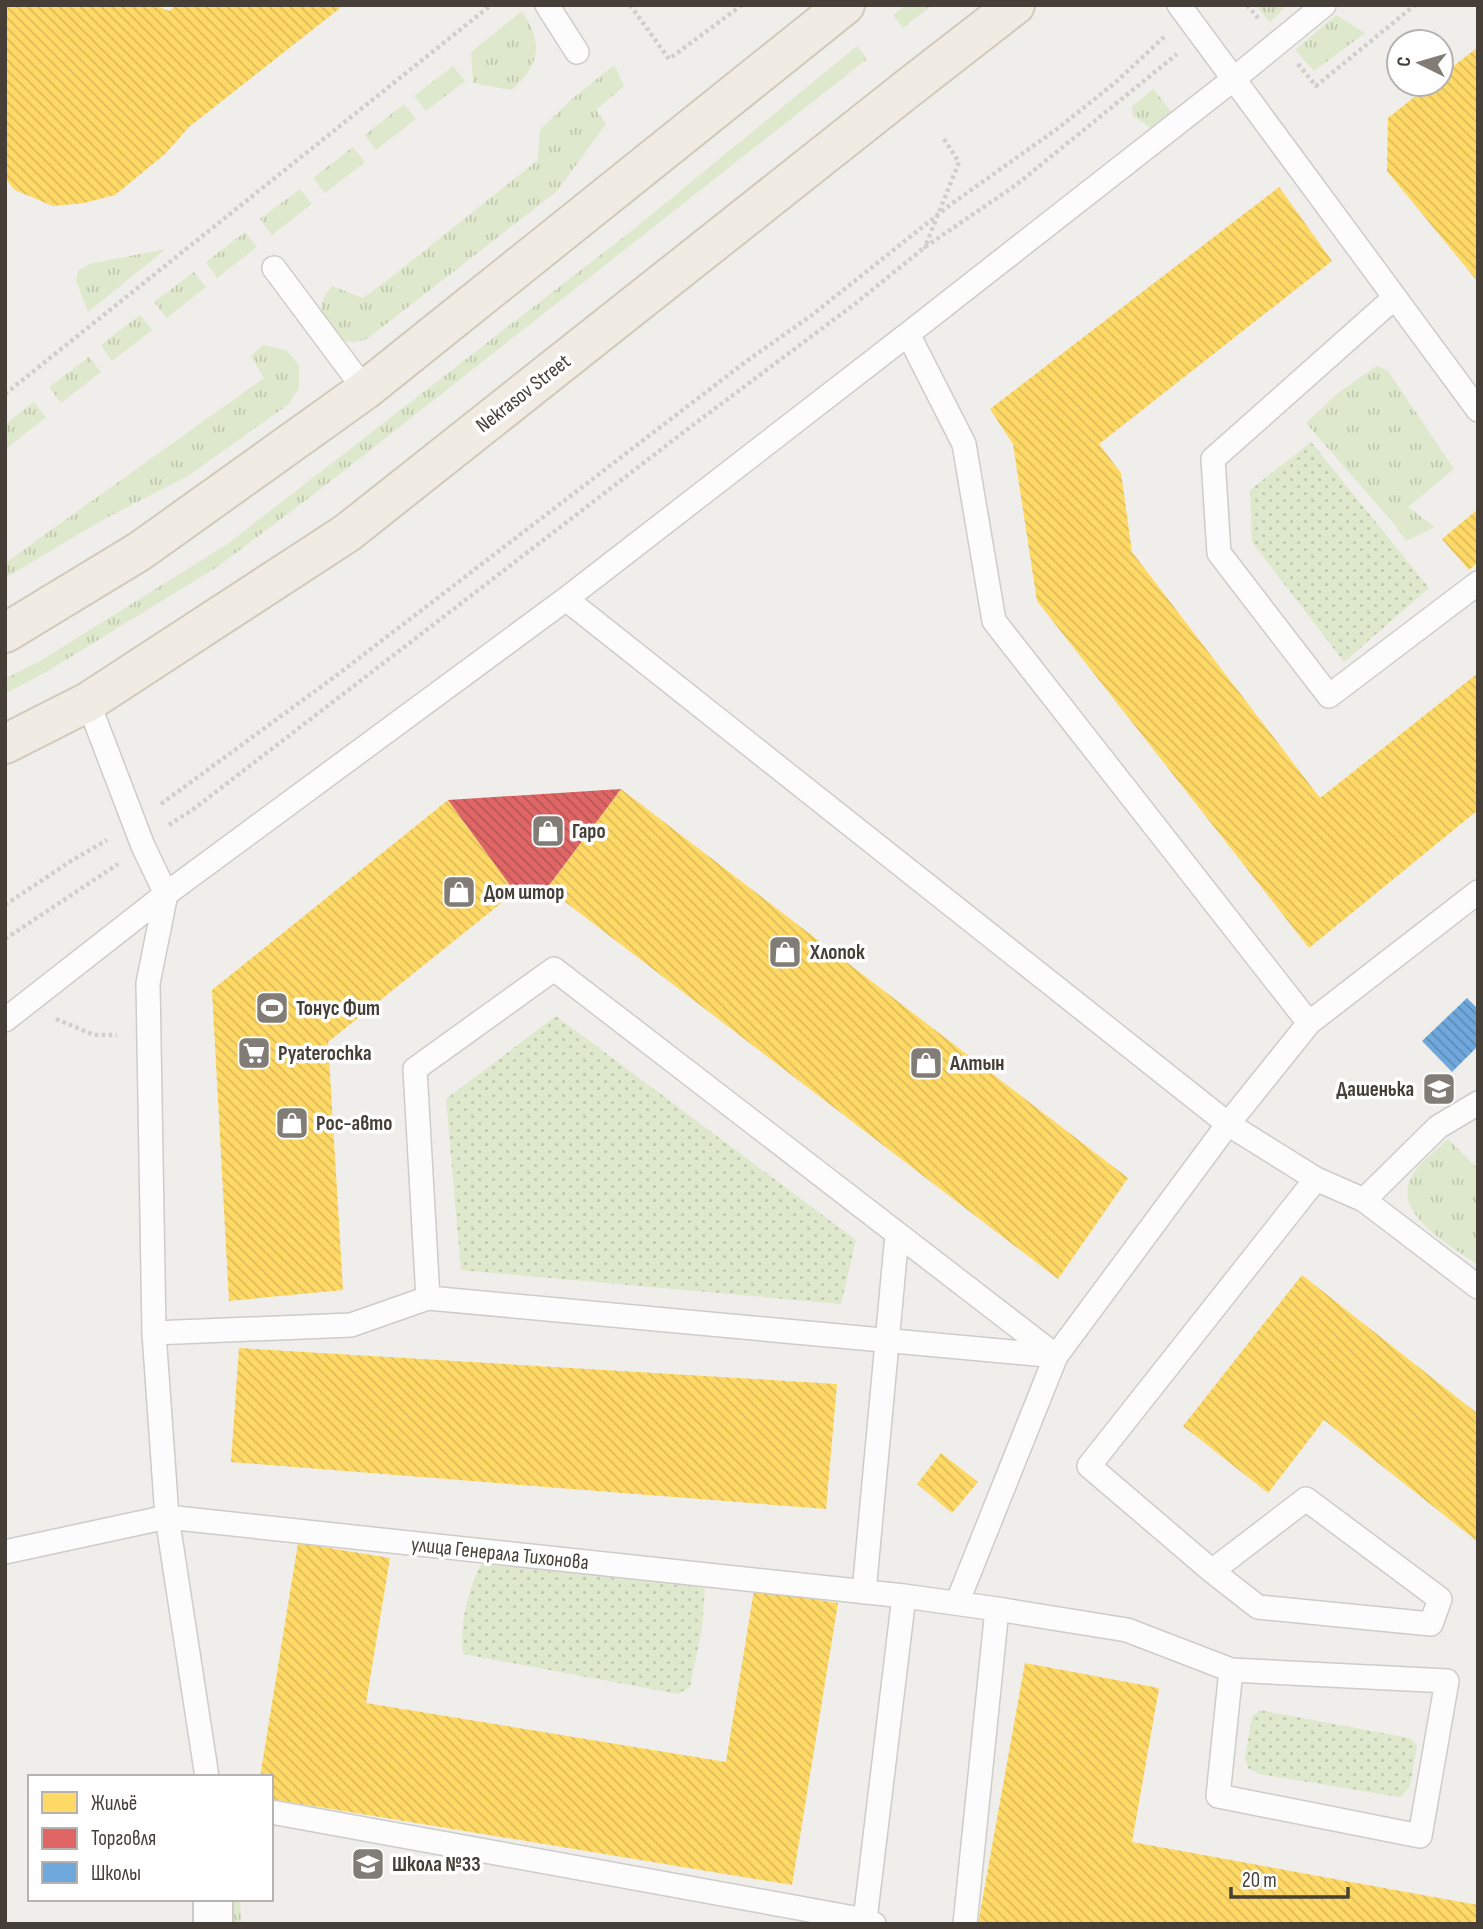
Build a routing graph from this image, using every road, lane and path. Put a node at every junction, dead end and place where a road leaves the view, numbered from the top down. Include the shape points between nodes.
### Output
1 (491, 5) edge
2 (547, 5) edge
3 (629, 5) edge
4 (742, 5) edge
5 (845, 5) edge
6 (1015, 5) edge
7 (1324, 5) edge
8 (1182, 10) edge
9 (1200, 36) junction
10 (577, 52) dead end
11 (1235, 78) junction
12 (944, 139) dead end
13 (938, 215) junction
14 (925, 247) junction
15 (274, 268) dead end
16 (1394, 299) junction
17 (908, 334) junction
18 (365, 390) junction
19 (5, 394) edge
20 (1478, 410) edge
21 (1478, 583) edge
22 (566, 599) junction
23 (5, 633) edge
24 (88, 702) junction
25 (5, 744) edge
26 (135, 824) junction
27 (143, 846) junction
28 (1478, 892) edge
29 (166, 894) junction
30 (5, 905) edge
31 (5, 939) edge
32 (14, 1013) edge
33 (1309, 1023) junction
34 (149, 1035) junction
35 (1478, 1103) edge
36 (1227, 1124) junction
37 (1316, 1179) junction
38 (1364, 1200) junction
39 (897, 1234) junction
40 (1478, 1287) edge
41 (428, 1298) junction
42 (154, 1333) junction
43 (886, 1340) junction
44 (1056, 1356) junction
45 (167, 1517) junction
46 (5, 1552) edge
47 (1212, 1571) junction
48 (864, 1592) junction
49 (904, 1597) junction
50 (957, 1603) junction
51 (997, 1609) junction
52 (1231, 1670) junction
53 (207, 1775) edge
54 (273, 1812) edge
55 (213, 1901) edge
56 (870, 1922) edge
57 (214, 1924) edge
58 (965, 1924) edge

1 - 19 path
2 - 10 lane
3 - 4 path via 669,59
5 - 18 main road
6 - 24 main road, Nekrasov Street via 347,533
7 - 11 lane
8 - 9 lane
8 - 13 path via 1106,90
9 - 11 lane
9 - 14 path via 1016,185
11 - 16 lane
11 - 17 lane
12 - 13 path via 959,162
13 - 14 path
13 - 26 path via 812,315
14 - 27 path
15 - 18 lane
16 - 20 lane
16 - 21 lane via 1213,459 1220,553 1329,696
17 - 22 lane
17 - 33 lane via 964,444 994,621
18 - 23 main road via 140,551
22 - 29 lane
22 - 36 lane
24 - 25 main road, Nekrasov Street
24 - 26 lane
26 - 27 lane
26 - 30 path
27 - 29 lane
27 - 31 path
28 - 33 lane
29 - 32 lane
29 - 34 lane via 148,983
32 - 34 path via 94,1035
33 - 36 lane
34 - 42 lane
35 - 38 lane via 1438,1127
36 - 37 lane
36 - 44 lane
37 - 38 lane
37 - 47 lane via 1090,1466
38 - 40 lane
39 - 41 lane via 554,969 415,1069
39 - 43 lane
39 - 44 lane
41 - 42 lane via 351,1325
41 - 43 lane
42 - 45 lane
43 - 44 lane
43 - 48 lane
44 - 50 lane
45 - 46 lane, улица Генерала Тихонова
45 - 48 lane, улица Генерала Тихонова
45 - 53 lane
47 - 47 lane via 1306,1499 1440,1599 1431,1624 1258,1607
48 - 49 lane, улица Генерала Тихонова
49 - 50 lane, улица Генерала Тихонова
49 - 56 lane
50 - 51 lane, улица Генерала Тихонова
51 - 52 lane, улица Генерала Тихонова via 1127,1630
51 - 58 lane
52 - 52 lane, улица Генерала Тихонова via 1218,1796 1420,1836 1447,1681
54 - 56 lane
55 - 57 street

